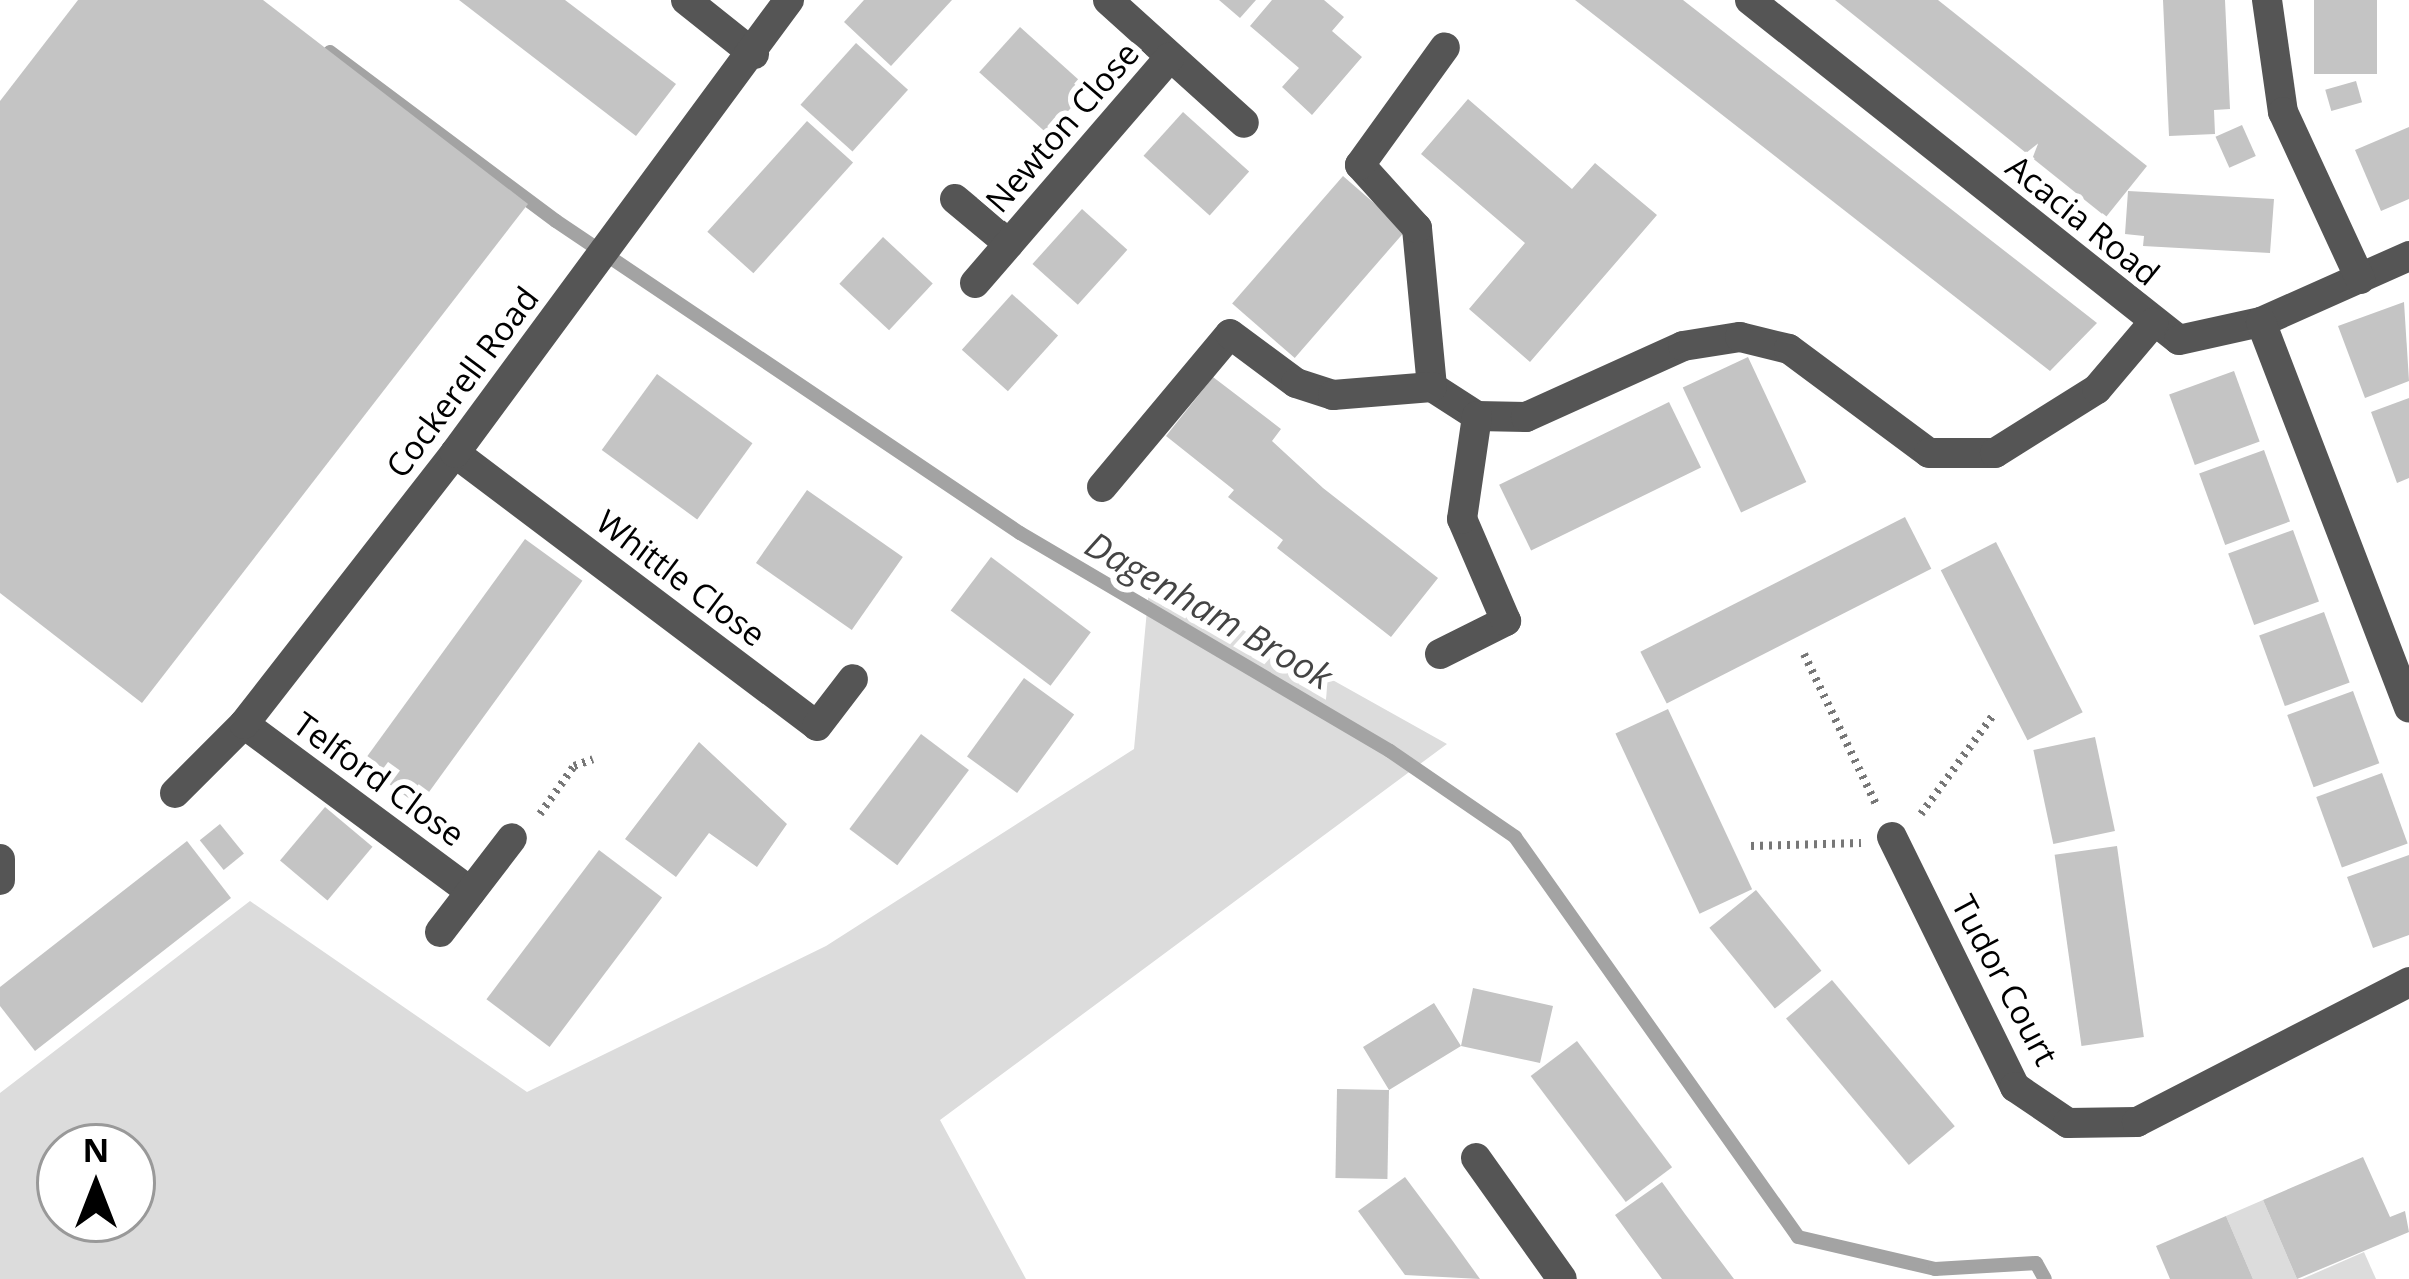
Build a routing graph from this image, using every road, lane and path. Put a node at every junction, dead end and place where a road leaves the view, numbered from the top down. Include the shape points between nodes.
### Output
1 (686, 0) edge
2 (789, 0) edge
3 (1108, 0) edge
4 (1750, 0) edge
5 (2267, 0) edge
6 (1445, 47) dead end
7 (754, 53) junction
8 (1170, 57) junction
9 (1244, 123) dead end
10 (955, 199) dead end
11 (1009, 244) junction
12 (2409, 256) edge
13 (2360, 279) junction
14 (975, 283) dead end
15 (2261, 322) junction
16 (2153, 323) junction
17 (1432, 387) junction
18 (1477, 416) junction
19 (454, 453) junction
20 (1102, 487) dead end
21 (1440, 654) dead end
22 (1804, 654) dead end
23 (853, 679) dead end
24 (2409, 708) edge
25 (1994, 714) dead end
26 (244, 724) junction
27 (593, 759) dead end
28 (175, 793) dead end
29 (1892, 837) junction
30 (512, 838) joint
31 (1751, 846) dead end
32 (0, 859) edge
33 (0, 880) edge
34 (471, 892) junction
35 (440, 932) dead end
36 (2409, 982) edge
37 (1476, 1158) dead end
38 (1562, 1279) edge

1 - 7 street
2 - 7 street, Cockerell Road
3 - 8 street
4 - 16 street, Acacia Road
5 - 13 street via 2283,112
6 - 17 street via 1360,165 1418,228
7 - 19 street, Cockerell Road
8 - 9 street
8 - 11 street, Newton Close
10 - 11 street, Newton Close
11 - 14 street, Newton Close
12 - 13 street, Acacia Road
13 - 15 street, Acacia Road
15 - 16 street, Acacia Road via 2207,340 2179,340
15 - 24 street
16 - 18 street via 2097,389 1994,453 1929,453 1790,349 1740,338 1683,346 1526,417
17 - 18 street
17 - 20 street via 1333,394 1296,383 1230,334
18 - 21 street via 1462,519 1506,621
19 - 23 street, Whittle Close via 817,726
19 - 26 street, Cockerell Road
22 - 29 path
25 - 29 path via 1938,800
26 - 28 street, Cockerell Road
26 - 34 street, Telford Close
27 - 30 path
29 - 31 path
29 - 36 street, Tudor Court via 2015,1088 2068,1123 2137,1122
30 - 34 street, Telford Close
32 - 33 street
34 - 35 street, Telford Close
37 - 38 street

